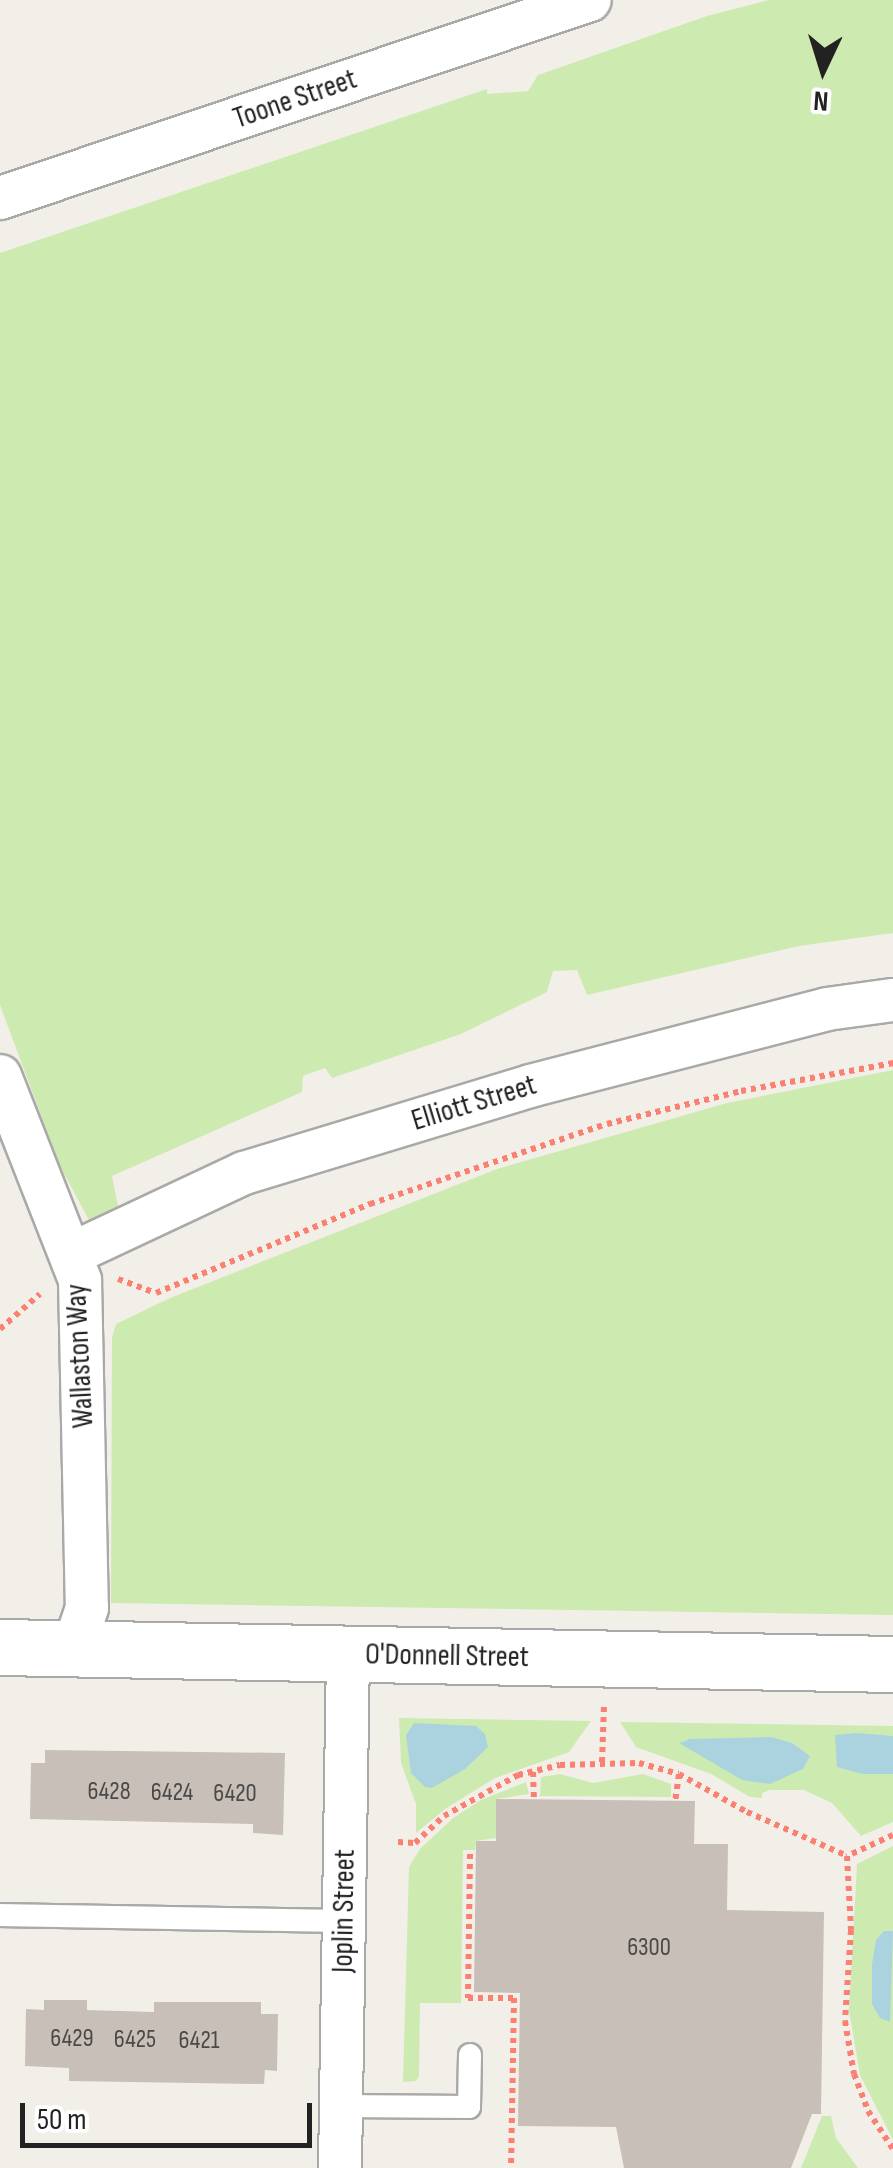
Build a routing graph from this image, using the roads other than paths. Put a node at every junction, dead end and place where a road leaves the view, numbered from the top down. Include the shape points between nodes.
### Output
1 (590, 0) edge
2 (0, 198) edge
3 (893, 1000) edge
4 (0, 1076) edge
5 (73, 1259) junction
6 (0, 1647) edge
7 (73, 1649) junction
8 (348, 1654) junction
9 (893, 1664) edge
10 (0, 1915) edge
11 (344, 1921) junction
12 (470, 2055) dead end
13 (341, 2106) junction
14 (340, 2168) edge

1 - 2 street, Toone Street
3 - 5 street, Elliott Street via 827,1009 548,1081 263,1168
4 - 5 street, Wallaston Way
5 - 7 street, Wallaston Way via 80,1280 87,1608
6 - 7 street, O'Donnell Street
7 - 8 street, O'Donnell Street
8 - 9 street, O'Donnell Street
8 - 11 street, Joplin Street
10 - 11 lane
11 - 13 street, Joplin Street
12 - 13 lane via 469,2107
13 - 14 street, Joplin Street

